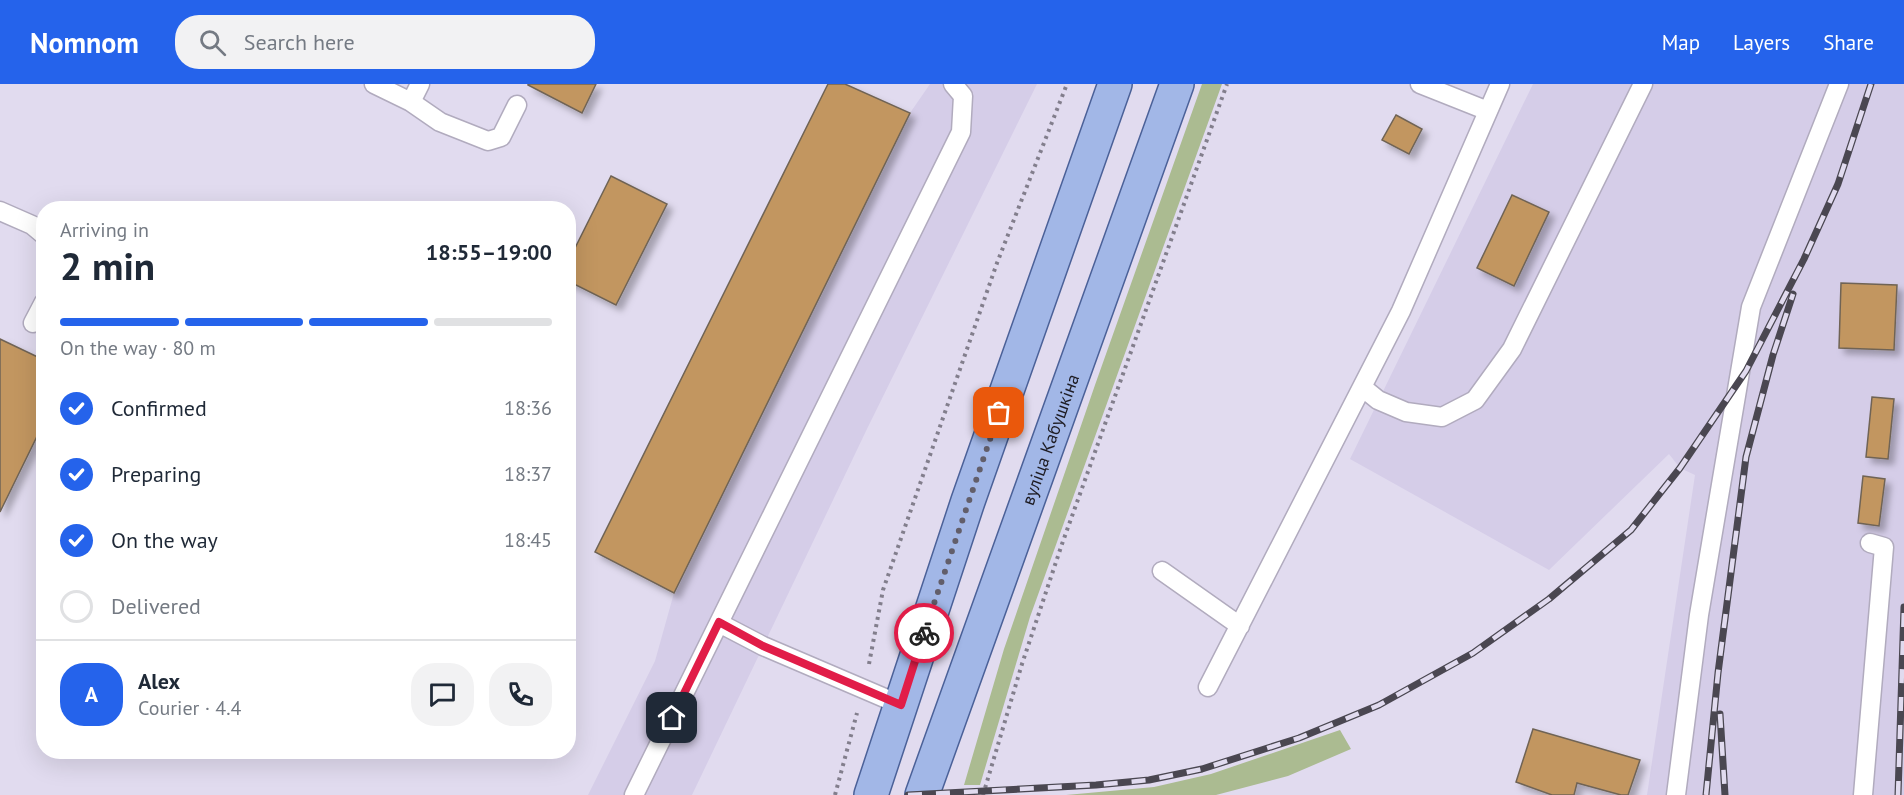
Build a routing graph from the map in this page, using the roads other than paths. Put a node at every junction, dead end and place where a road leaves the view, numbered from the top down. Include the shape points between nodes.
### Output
1 (374, 84) edge
2 (420, 84) edge
3 (953, 84) edge
4 (1115, 84) edge
5 (1177, 84) edge
6 (1420, 84) edge
7 (1500, 84) edge
8 (1643, 84) edge
9 (1839, 84) edge
10 (411, 102) junction
11 (517, 105) dead end
12 (1488, 111) junction
13 (0, 211) edge
14 (36, 229) edge
15 (36, 318) edge
16 (33, 324) dead end
17 (1362, 387) junction
18 (1870, 543) dead end
19 (1162, 572) dead end
20 (719, 622) junction
21 (1240, 626) junction
22 (1208, 687) dead end
23 (901, 705) junction
24 (634, 795) edge
25 (871, 795) edge
26 (922, 795) edge
27 (1676, 795) edge
28 (1863, 795) edge

1 - 10 lane
2 - 10 lane
3 - 20 lane via 963,96 961,132
4 - 23 main road via 968,501
5 - 26 main road, вуліца Кабушкіна
6 - 12 lane
7 - 12 lane
8 - 17 lane via 1512,349 1475,400 1442,417 1406,412
9 - 27 lane via 1751,307 1699,615
10 - 11 lane via 440,122 488,141 501,137
12 - 17 lane via 1401,311
13 - 14 lane
15 - 16 lane
17 - 21 lane
18 - 28 lane via 1884,547
19 - 21 lane
20 - 23 lane via 763,646
20 - 24 lane
21 - 22 lane
23 - 25 main road

